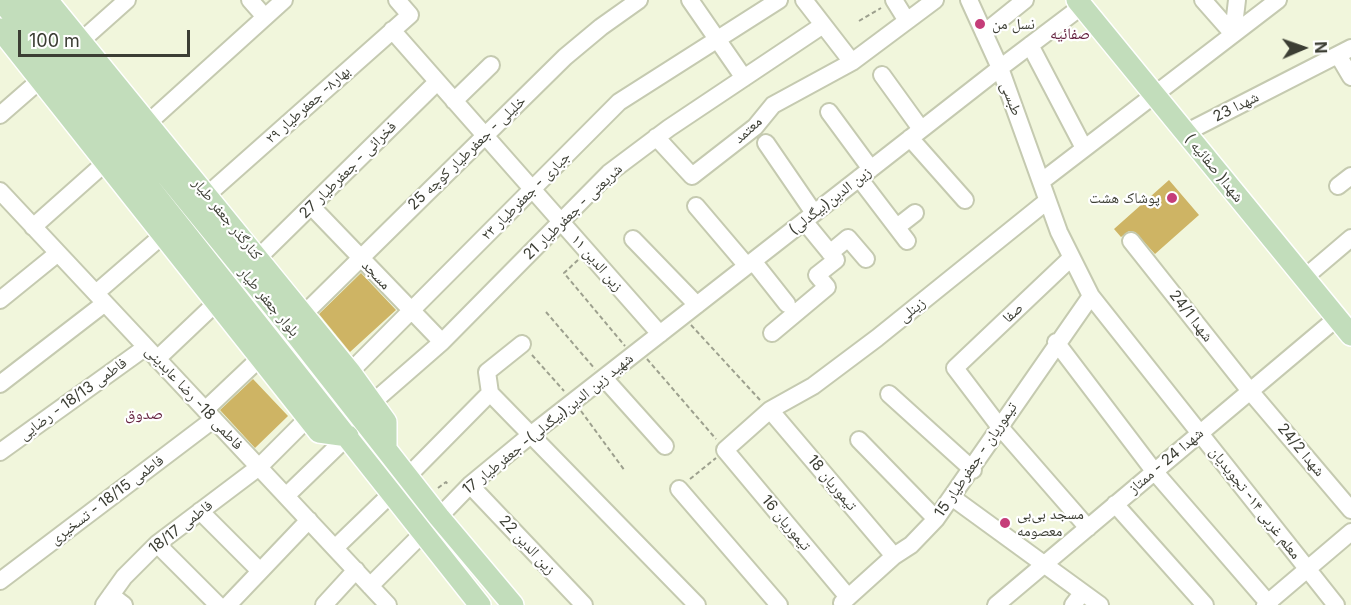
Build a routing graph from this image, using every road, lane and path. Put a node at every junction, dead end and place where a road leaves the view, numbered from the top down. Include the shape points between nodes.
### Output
1 (0, 0) edge
2 (24, 0) edge
3 (47, 0) edge
4 (127, 0) edge
5 (250, 0) edge
6 (284, 0) edge
7 (397, 0) edge
8 (639, 0) edge
9 (690, 0) edge
10 (779, 0) edge
11 (804, 0) edge
12 (894, 0) edge
13 (935, 0) edge
14 (969, 0) edge
15 (1025, 0) edge
16 (1203, 0) edge
17 (1237, 0) edge
18 (1278, 0) edge
19 (1079, 3) edge
20 (265, 17) junction
21 (860, 21) dead end
22 (907, 21) junction
23 (823, 25) junction
24 (0, 29) edge
25 (392, 30) junction
26 (984, 33) junction
27 (1233, 34) junction
28 (717, 39) junction
29 (81, 41) junction
30 (1030, 45) junction
31 (1344, 52) edge
32 (852, 62) junction
33 (491, 65) dead end
34 (1000, 68) junction
35 (882, 75) dead end
36 (1351, 77) edge
37 (744, 78) junction
38 (39, 81) junction
39 (437, 82) junction
40 (1154, 94) junction
41 (454, 101) junction
42 (829, 112) dead end
43 (0, 115) edge
44 (148, 123) junction
45 (1185, 133) junction
46 (916, 134) junction
47 (484, 136) junction
48 (657, 137) junction
49 (766, 143) dead end
50 (1084, 148) junction
51 (105, 163) junction
52 (865, 173) junction
53 (1042, 181) junction
54 (532, 189) junction
55 (207, 195) junction
56 (2, 198) edge
57 (965, 200) dead end
58 (1047, 201) junction
59 (696, 206) dead end
60 (312, 207) junction
61 (915, 213) dead end
62 (809, 217) junction
63 (561, 223) junction
64 (33, 227) junction
65 (897, 227) junction
66 (162, 235) junction
67 (1351, 238) edge
68 (633, 239) dead end
69 (907, 241) dead end
70 (1131, 241) dead end
71 (587, 252) junction
72 (58, 253) junction
73 (830, 253) junction
74 (258, 258) junction
75 (360, 258) junction
76 (1071, 258) junction
77 (866, 259) dead end
78 (750, 263) junction
79 (1304, 278) junction
80 (1091, 296) junction
81 (100, 298) junction
82 (0, 300) edge
83 (216, 303) junction
84 (787, 304) dead end
85 (697, 305) junction
86 (412, 312) junction
87 (546, 312) dead end
88 (304, 314) junction
89 (683, 316) junction
90 (1337, 318) junction
91 (772, 333) dead end
92 (660, 334) junction
93 (1351, 335) edge
94 (442, 342) junction
95 (1056, 342) junction
96 (522, 344) joint
97 (151, 353) junction
98 (636, 353) junction
99 (260, 358) junction
100 (350, 372) junction
101 (604, 378) junction
102 (0, 384) edge
103 (1250, 390) junction
104 (490, 393) junction
105 (889, 394) dead end
106 (574, 401) junction
107 (372, 403) junction
108 (770, 410) junction
109 (209, 414) junction
110 (308, 418) junction
111 (999, 426) junction
112 (533, 433) junction
113 (1199, 433) junction
114 (348, 436) junction
115 (859, 440) dead end
116 (665, 446) dead end
117 (386, 448) junction
118 (725, 450) junction
119 (0, 452) edge
120 (258, 467) junction
121 (973, 470) junction
122 (625, 471) dead end
123 (1154, 471) junction
124 (408, 476) junction
125 (470, 485) junction
126 (679, 489) joint
127 (392, 492) junction
128 (286, 496) junction
129 (953, 498) junction
130 (1115, 504) junction
131 (1351, 510) edge
132 (201, 511) junction
133 (439, 517) junction
134 (936, 519) junction
135 (309, 520) junction
136 (1088, 528) junction
137 (1351, 532) edge
138 (423, 533) junction
139 (157, 544) junction
140 (335, 549) junction
141 (894, 556) junction
142 (1044, 565) junction
143 (1307, 569) junction
144 (356, 570) junction
145 (260, 571) junction
146 (0, 581) edge
147 (370, 586) junction
148 (1078, 599) edge
149 (844, 601) edge
150 (113, 602) edge
151 (1268, 604) edge
152 (218, 605) edge
153 (228, 605) edge
154 (324, 605) edge
155 (388, 605) edge
156 (480, 605) edge
157 (513, 605) edge
158 (584, 605) edge
159 (697, 605) edge
160 (779, 605) edge
161 (996, 605) edge
162 (1100, 605) edge
163 (1204, 605) edge
164 (1336, 605) edge

1 - 114 main road, بلوار جعفر طیار
2 - 117 main road, بلوار جعفر طیار
3 - 29 main road, کنارگذر جعفر طیار
4 - 29 street
5 - 20 street
6 - 20 street
7 - 25 street, بهار۸- جعفرطیار ۲۹ via 410,15
8 - 47 street, خلیلی - جعفرطیار کوچه 25 via 565,57
9 - 28 street
10 - 28 street, جباری - جعفرطیار ۲۳
11 - 23 street
12 - 21 path
12 - 22 street
13 - 22 street, معتمد
14 - 26 street, طبسی
15 - 26 street
16 - 27 street
17 - 27 street
18 - 27 street
19 - 30 street, زین الدین(بیگدلی)
19 - 40 main road, شهدا( صفائیه )
20 - 44 street
22 - 32 street, معتمد
23 - 32 street
23 - 37 street, شریعتی - جعفرطیار 21
24 - 38 main road
25 - 39 street, زین الدین ۱۱
25 - 55 street, بهار۸- جعفرطیار ۲۹
26 - 34 street, طبسی
27 - 40 street
28 - 37 street
28 - 54 street, جباری - جعفرطیار ۲۳ via 620,102
29 - 44 main road, کنارگذر جعفر طیار
30 - 34 street, زین الدین(بیگدلی)
30 - 50 street
31 - 36 street
31 - 45 street, شهدا 23
32 - 48 street, معتمد via 773,105 755,127 692,176
33 - 41 street
34 - 46 street, زین الدین(بیگدلی)
34 - 53 street, طبسی
35 - 46 street
37 - 48 street, شریعتی - جعفرطیار 21
38 - 43 street
38 - 51 main road
39 - 41 street, زین الدین ۱۱
39 - 60 street, فخرائی - جعفرطیار 27
40 - 45 main road, شهدا( صفائیه )
40 - 50 street
41 - 47 street, زین الدین ۱۱
42 - 52 street
44 - 55 main road, کنارگذر جعفر طیار
45 - 79 main road, شهدا( صفائیه )
46 - 52 street, زین الدین(بیگدلی)
46 - 57 street
47 - 54 street, زین الدین ۱۱
47 - 75 street, خلیلی - جعفرطیار کوچه 25
48 - 63 street, شریعتی - جعفرطیار 21 via 609,173
49 - 62 street
50 - 53 street
51 - 64 street
51 - 66 main road
52 - 62 street, زین الدین(بیگدلی)
52 - 65 street
53 - 58 street, طبسی
54 - 63 street, زین الدین ۱۱
54 - 86 street, جباری - جعفرطیار ۲۳
55 - 74 main road, کنارگذر جعفر طیار
56 - 64 street, فاطمی 18- رضا عابدینی
58 - 76 street, طبسی
58 - 108 street, زینلی via 877,338 813,386
59 - 78 street
60 - 74 street, فخرائی - جعفرطیار 27
60 - 75 street, مسجد
61 - 65 street
62 - 73 street
62 - 78 street, زین الدین(بیگدلی)
63 - 71 street, زین الدین ۱۱
63 - 94 street, شریعتی - جعفرطیار 21
64 - 72 street, فاطمی 18- رضا عابدینی
65 - 69 street
66 - 81 street
66 - 83 main road
67 - 79 street
68 - 85 street
70 - 103 street, شهدا 24/1
71 - 92 street, زین الدین ۱۱
71 - 98 path via 564,273
72 - 81 street, فاطمی 18- رضا عابدینی
72 - 82 street
73 - 77 street via 848,238
73 - 91 street via 836,260 817,275 827,287
74 - 88 main road, کنارگذر جعفر طیار
75 - 86 street, مسجد
75 - 88 street, خلیلی - جعفرطیار کوچه 25
76 - 80 street, معلم غربی ۱۴- تجویدیان
76 - 111 street, صفا via 954,368
78 - 84 street
78 - 85 street, زین الدین(بیگدلی)
79 - 90 main road, شهدا( صفائیه )
80 - 95 street, تیموریان - جعفرطیار 15
80 - 113 street, معلم غربی ۱۴- تجویدیان
81 - 97 street, فاطمی 18- رضا عابدینی
81 - 102 street
83 - 97 street, فاطمی 18/13 - رضایی
83 - 99 main road
85 - 89 street, زین الدین(بیگدلی)
86 - 94 street, مسجد
86 - 100 street, جباری - جعفرطیار ۲۳
87 - 101 path
88 - 100 main road, کنارگذر جعفر طیار
89 - 92 street, زین الدین(بیگدلی)
89 - 108 path
90 - 93 main road, شهدا( صفائیه )
90 - 103 street, شهدا 24 - ممتاز
92 - 98 street, شهید زین الدین(بیگدلی)- جعفرطیار 17
94 - 107 street, شریعتی - جعفرطیار 21
95 - 111 street, تیموریان - جعفرطیار 15
95 - 123 street
96 - 104 street via 487,372
96 - 106 path
97 - 109 street, فاطمی 18- رضا عابدینی
97 - 119 street, فاطمی 18/13 - رضایی
98 - 101 street, شهید زین الدین(بیگدلی)- جعفرطیار 17
98 - 118 path
99 - 109 street, فاطمی 18/15 - تسخیری
99 - 110 main road
100 - 107 main road, کنارگذر جعفر طیار
101 - 106 street, شهید زین الدین(بیگدلی)- جعفرطیار 17
101 - 116 street
103 - 113 street, شهدا 24 - ممتاز
103 - 131 street, شهدا 24/2
104 - 112 street
104 - 124 street
105 - 121 street
106 - 112 street, شهید زین الدین(بیگدلی)- جعفرطیار 17
106 - 122 path
107 - 117 main road, کنارگذر جعفر طیار via 386,422
108 - 118 street, زینلی
108 - 141 street, تیموریان 18
109 - 120 street, فاطمی 18- رضا عابدینی
109 - 146 street, فاطمی 18/15 - تسخیری
110 - 114 main road via 319,432
110 - 120 street, فاطمی 18/17
111 - 121 street, تیموریان - جعفرطیار 15
111 - 136 street
112 - 125 street, شهید زین الدین(بیگدلی)- جعفرطیار 17
112 - 159 street
113 - 123 street, شهدا 24 - ممتاز
113 - 143 street, معلم غربی ۱۴- تجویدیان
114 - 127 main road, بلوار جعفر طیار
114 - 128 street
115 - 134 street
117 - 124 main road, بلوار جعفر طیار
118 - 126 path
118 - 149 street, تیموریان 16
120 - 128 street, فاطمی 18- رضا عابدینی
120 - 132 street, فاطمی 18/17
121 - 129 street, تیموریان - جعفرطیار 15
123 - 130 street, شهدا 24 - ممتاز
123 - 151 street
124 - 133 main road, بلوار جعفر طیار
125 - 133 street, شهید زین الدین(بیگدلی)- جعفرطیار 17
125 - 158 street, زین الدین 22
126 - 160 street
127 - 138 main road, بلوار جعفر طیار
127 - 140 street
128 - 135 street, فاطمی 18- رضا عابدینی
129 - 134 street, تیموریان - جعفرطیار 15
129 - 142 street
130 - 136 street, شهدا 24 - ممتاز
130 - 163 street
132 - 139 street, فاطمی 18/17
132 - 145 street
133 - 138 main road
133 - 157 main road, بلوار جعفر طیار
134 - 141 street, تیموریان - جعفرطیار 15
135 - 140 street, فاطمی 18- رضا عابدینی
135 - 145 street
136 - 142 street, شهدا 24 - ممتاز
137 - 143 street
138 - 147 street
138 - 156 main road, بلوار جعفر طیار
139 - 150 street, فاطمی 18/17 via 124,577
139 - 152 street
140 - 144 street, فاطمی 18- رضا عابدینی
141 - 149 street, تیموریان - جعفرطیار 15
142 - 148 street
142 - 161 street, شهدا 24 - ممتاز
143 - 151 street
143 - 164 street, معلم غربی ۱۴- تجویدیان
144 - 147 street, فاطمی 18- رضا عابدینی
144 - 154 street
145 - 153 street
147 - 155 street, فاطمی 18- رضا عابدینی
148 - 162 street

